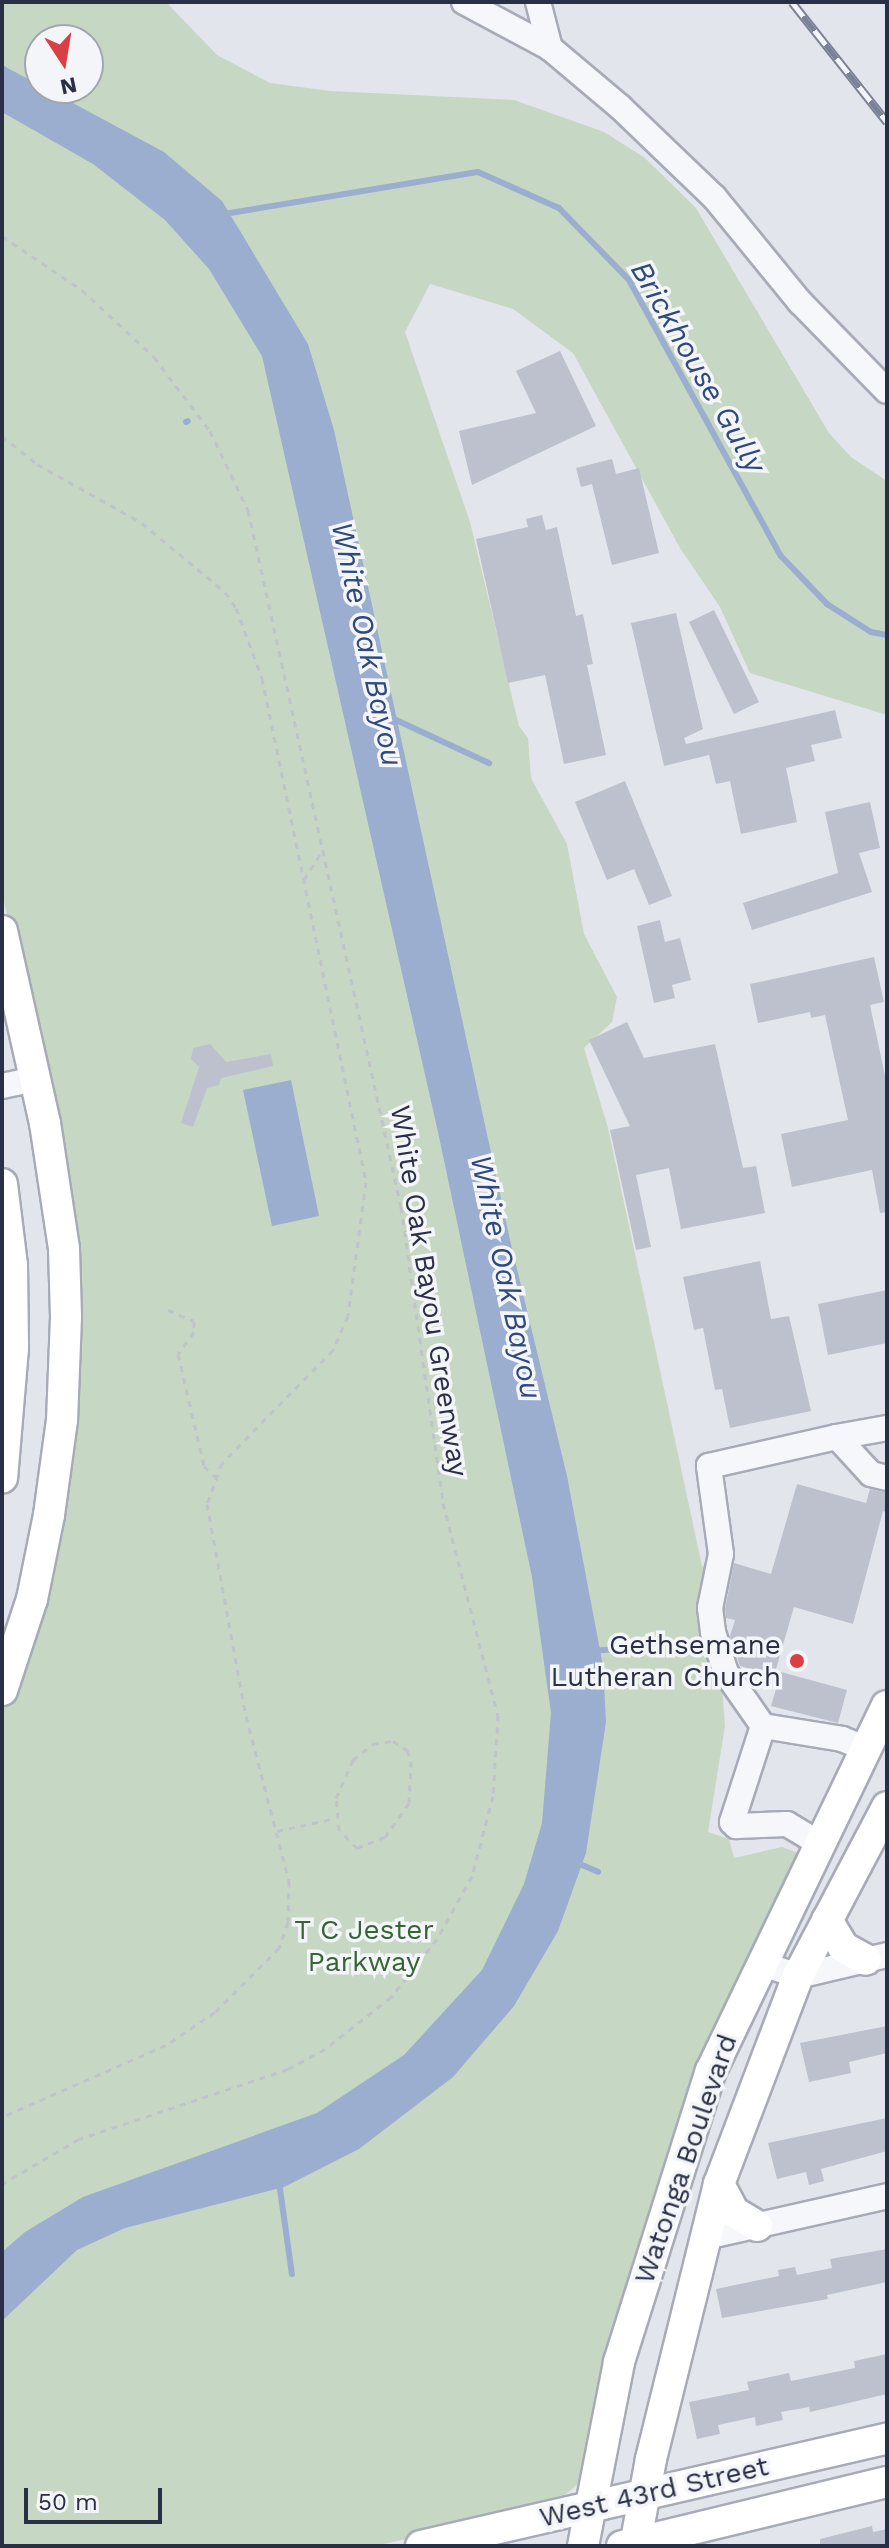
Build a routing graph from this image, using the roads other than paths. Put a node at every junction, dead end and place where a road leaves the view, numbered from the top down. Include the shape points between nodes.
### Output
1 (464, 2) edge
2 (538, 2) edge
3 (550, 48) junction
4 (887, 391) edge
5 (2, 931) edge
6 (35, 1079) junction
7 (2, 1086) edge
8 (2, 1184) edge
9 (8, 1348) edge
10 (887, 1428) edge
11 (837, 1437) junction
12 (2, 1478) edge
13 (887, 1478) edge
14 (4, 1682) edge
15 (887, 1706) edge
16 (763, 1726) junction
17 (867, 1749) junction
18 (887, 1807) edge
19 (819, 1843) junction
20 (827, 1920) junction
21 (876, 1958) edge
22 (760, 1963) junction
23 (798, 1976) junction
24 (719, 2184) junction
25 (887, 2196) edge
26 (757, 2226) junction
27 (707, 2232) junction
28 (887, 2438) edge
29 (887, 2482) edge
30 (645, 2494) junction
31 (590, 2507) junction
32 (631, 2545) edge
33 (421, 2546) edge
34 (583, 2546) edge

1 - 3 street
2 - 3 street
3 - 4 street via 714,197 800,302
5 - 6 main road
6 - 7 street
6 - 14 main road via 64,1249 62,1420 32,1599
8 - 9 main road via 12,1265
9 - 12 main road
10 - 11 street
11 - 13 street via 871,1474
11 - 16 street via 709,1466 721,1554 710,1608 713,1632 726,1673
15 - 17 main road, Watonga Boulevard
16 - 17 street via 842,1739
16 - 19 street via 732,1822 787,1824
17 - 19 main road, Watonga Boulevard
18 - 20 main road, Watonga Boulevard
19 - 22 main road, Watonga Boulevard
20 - 21 main road via 843,1947
20 - 23 main road, Watonga Boulevard
21 - 23 street
22 - 23 street
22 - 31 main road, Watonga Boulevard via 711,2071 659,2224 619,2362
23 - 24 main road, Watonga Boulevard
24 - 26 main road via 734,2212
24 - 27 main road, Watonga Boulevard
25 - 26 street
26 - 27 street
27 - 30 main road, Watonga Boulevard
28 - 30 main road, West 43rd Street
29 - 32 main road, West 43rd Street
30 - 31 main road, West 43rd Street
30 - 32 main road, Watonga Boulevard
31 - 33 main road, West 43rd Street
31 - 34 main road, Watonga Boulevard

